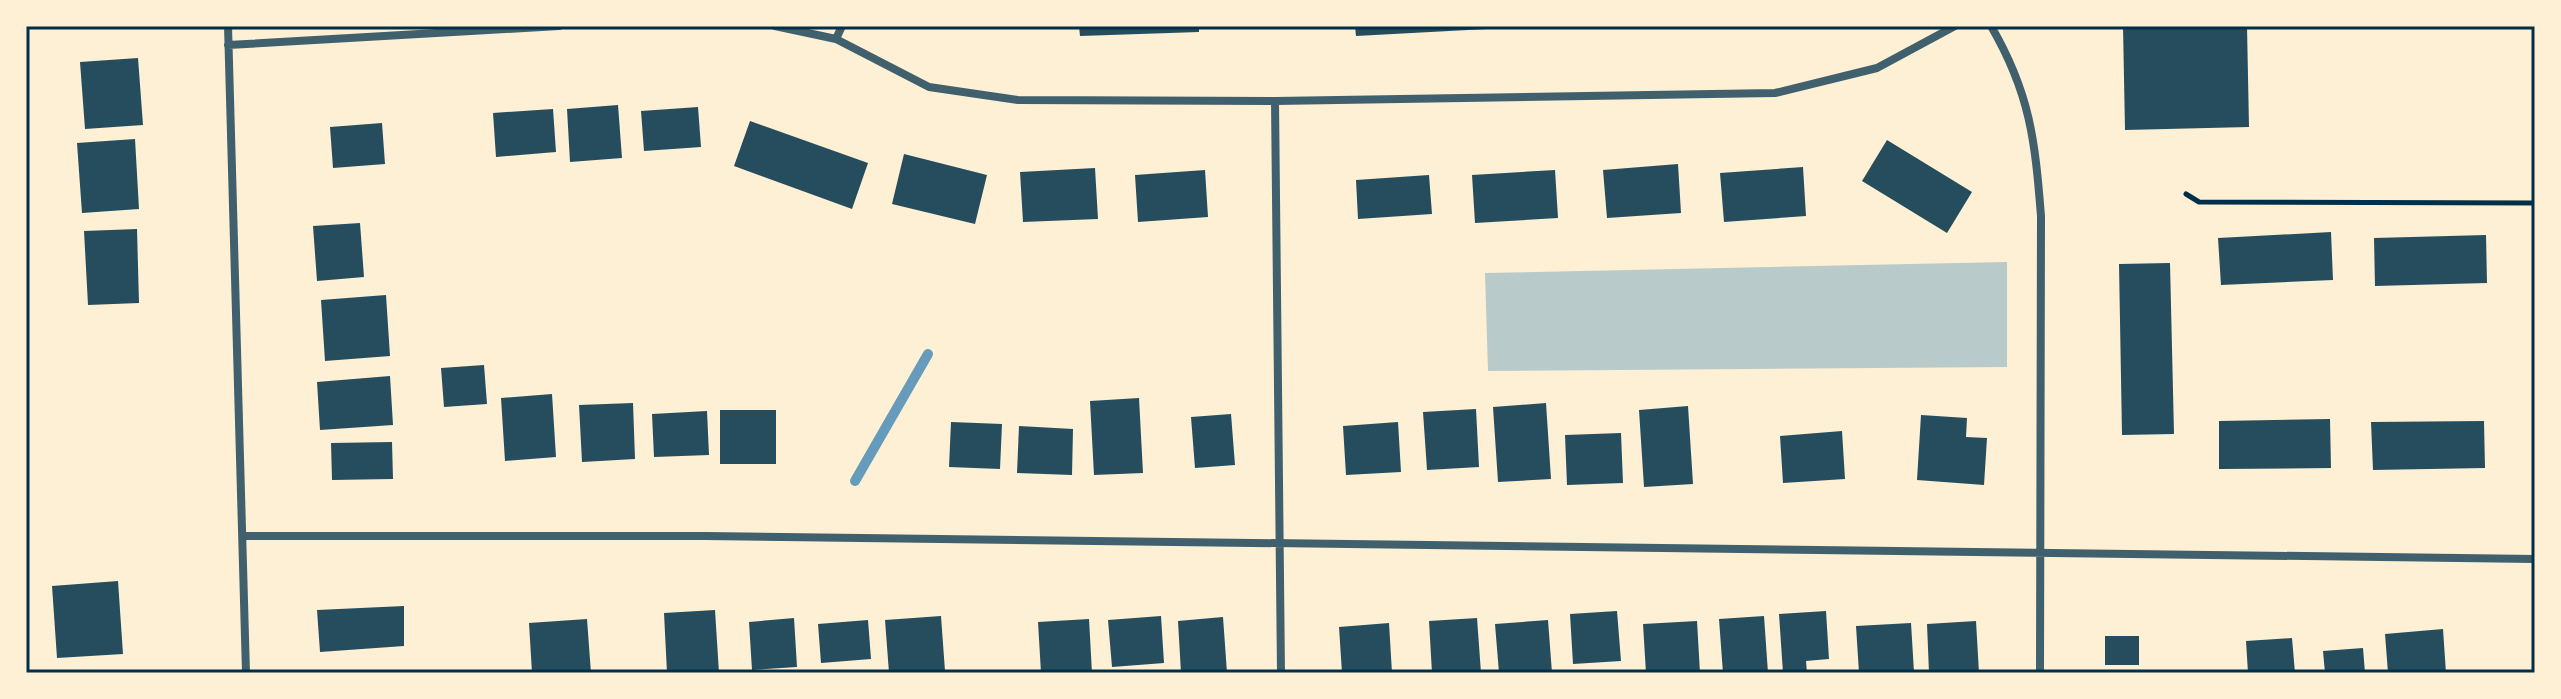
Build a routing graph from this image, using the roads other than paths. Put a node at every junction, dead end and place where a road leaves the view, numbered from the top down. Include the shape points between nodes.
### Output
1 (228, 26) edge
2 (559, 26) edge
3 (775, 26) edge
4 (842, 26) edge
5 (1955, 26) edge
6 (1991, 26) edge
7 (836, 39) junction
8 (228, 45) junction
9 (1275, 101) junction
10 (243, 536) junction
11 (1280, 545) junction
12 (2041, 550) junction
13 (2535, 559) edge
14 (246, 673) edge
15 (1281, 673) edge
16 (2040, 673) edge

1 - 8 street
2 - 8 street
3 - 7 street
4 - 7 street
5 - 9 street via 1877,68 1775,93
6 - 12 street via 2026,98 2036,144 2041,216
7 - 9 street via 929,87 988,96
8 - 10 street
9 - 11 street
10 - 11 street via 705,536
10 - 14 street
11 - 12 street
11 - 15 street
12 - 13 street
12 - 16 street

